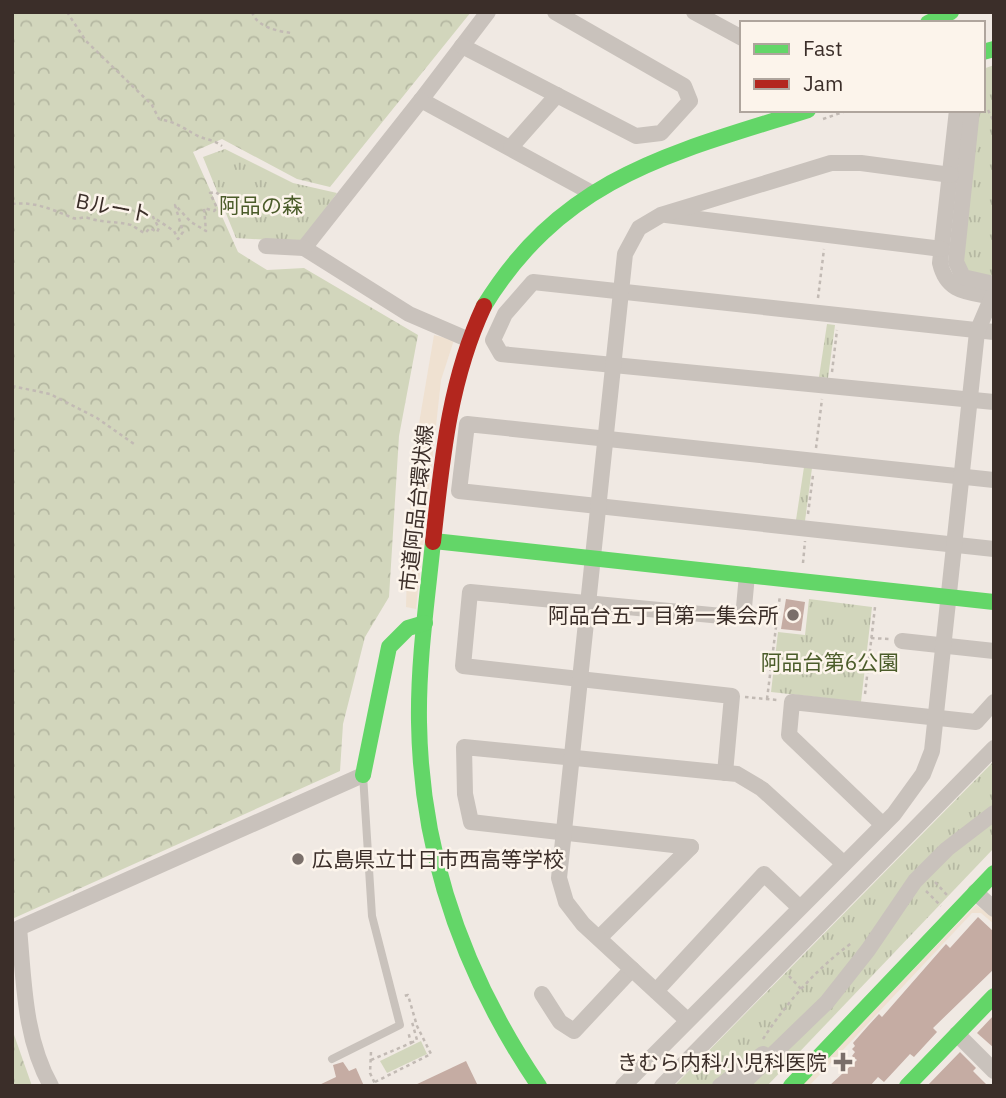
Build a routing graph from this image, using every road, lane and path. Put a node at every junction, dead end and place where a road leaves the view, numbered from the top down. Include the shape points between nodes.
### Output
1 (67, 12) edge
2 (154, 12) edge
3 (171, 12) edge
4 (252, 12) edge
5 (488, 12) edge
6 (555, 12) edge
7 (694, 12) edge
8 (951, 12) edge
9 (932, 21) edge
10 (291, 33) dead end
11 (740, 37) edge
12 (462, 46) junction
13 (557, 95) junction
14 (421, 100) junction
15 (837, 112) edge
16 (957, 112) edge
17 (972, 112) edge
18 (812, 116) edge
19 (761, 118) edge
20 (222, 146) dead end
21 (511, 147) junction
22 (951, 175) junction
23 (590, 192) junction
24 (728, 193) junction
25 (12, 204) edge
26 (242, 207) dead end
27 (661, 215) junction
28 (729, 223) junction
29 (825, 235) junction
30 (267, 246) dead end
31 (304, 248) junction
32 (942, 249) junction
33 (621, 292) junction
34 (993, 293) edge
35 (816, 314) junction
36 (986, 332) edge
37 (467, 339) junction
38 (835, 341) dead end
39 (834, 357) dead end
40 (613, 365) junction
41 (824, 385) junction
42 (12, 386) edge
43 (970, 400) junction
44 (994, 402) edge
45 (605, 439) junction
46 (134, 444) dead end
47 (815, 461) junction
48 (962, 477) junction
49 (994, 480) edge
50 (811, 489) dead end
51 (810, 502) dead end
52 (598, 507) junction
53 (433, 541) junction
54 (954, 545) junction
55 (994, 549) edge
56 (593, 559) junction
57 (747, 575) junction
58 (782, 579) junction
59 (877, 589) junction
60 (949, 597) junction
61 (994, 602) edge
62 (588, 603) junction
63 (425, 623) junction
64 (902, 641) dead end
65 (944, 645) junction
66 (994, 651) edge
67 (580, 679) junction
68 (732, 696) junction
69 (767, 699) junction
70 (792, 702) junction
71 (994, 702) edge
72 (863, 710) junction
73 (936, 719) junction
74 (994, 748) edge
75 (572, 758) junction
76 (725, 773) junction
77 (363, 775) junction
78 (994, 804) edge
79 (994, 813) edge
80 (883, 825) junction
81 (972, 829) junction
82 (564, 833) junction
83 (843, 863) junction
84 (994, 873) edge
85 (975, 892) junction
86 (799, 907) junction
87 (994, 909) edge
88 (882, 926) junction
89 (599, 938) junction
90 (632, 969) junction
91 (786, 972) dead end
92 (801, 989) junction
93 (656, 991) junction
94 (542, 994) dead end
95 (994, 996) edge
96 (809, 1020) junction
97 (685, 1023) junction
98 (957, 1034) junction
99 (411, 1043) dead end
100 (761, 1043) dead end
101 (702, 1045) junction
102 (332, 1059) dead end
103 (371, 1060) dead end
104 (994, 1071) edge
105 (376, 1084) edge
106 (51, 1086) edge
107 (539, 1086) edge
108 (622, 1086) edge
109 (662, 1086) edge
110 (720, 1086) edge
111 (740, 1086) edge
112 (791, 1086) edge
113 (908, 1086) edge

1 - 20 path via 75,29 152,105 159,119 177,122
2 - 3 path
4 - 10 path via 268,28
5 - 12 street
6 - 13 street via 684,86 690,101 661,134 645,138
7 - 11 street
8 - 9 street
12 - 13 street
12 - 14 street
13 - 21 street
14 - 21 street
14 - 31 street
15 - 18 path
16 - 22 street
17 - 34 street via 957,271
18 - 19 street, 市道阿品台環状線
19 - 23 street, 市道阿品台環状線 via 634,169
21 - 23 street
22 - 24 street via 831,163
22 - 32 street
23 - 37 street, 市道阿品台環状線 via 551,221 516,257
24 - 27 street
24 - 28 street
25 - 26 path, Bルート via 45,205 74,219 132,226 145,233 150,228 158,232 153,217 178,239 183,232 175,205 206,231 204,208 217,208 210,193
27 - 28 street
27 - 33 street via 630,239
28 - 29 street
29 - 32 street
29 - 35 path
30 - 31 street
31 - 37 street via 409,314
32 - 34 street via 944,279 966,292
33 - 35 street
33 - 40 street
33 - 40 street via 533,282 505,314 493,340 501,354
34 - 36 street
35 - 36 street
36 - 43 street
37 - 53 street, 市道阿品台環状線 via 448,406
38 - 39 path
40 - 41 street
40 - 45 street
41 - 43 street
41 - 47 path
42 - 46 path via 50,394
43 - 44 street
43 - 48 street
45 - 47 street
45 - 52 street
45 - 52 street via 467,424 458,491
47 - 48 street
48 - 49 street
48 - 54 street
50 - 51 path
52 - 54 street
52 - 56 street
53 - 56 street
53 - 63 street, 市道阿品台環状線
54 - 55 street
54 - 60 street
56 - 57 street
56 - 62 street
57 - 58 street
57 - 62 street via 743,618
58 - 59 street
58 - 69 path
59 - 60 street
59 - 72 path
60 - 61 street
60 - 65 street
62 - 67 street
62 - 67 street via 470,592 463,666
63 - 77 street via 408,628 389,647
63 - 107 street, 市道阿品台環状線 via 420,763 438,871 453,923 485,999
64 - 65 street
65 - 66 street
65 - 73 street
67 - 68 street
67 - 75 street
68 - 69 path
68 - 76 street
69 - 70 path
70 - 72 street
70 - 80 street via 789,735
71 - 73 street via 976,722
72 - 73 street
73 - 80 street via 923,774
74 - 101 street
75 - 76 street
75 - 82 street
75 - 82 street via 464,747 471,822
76 - 83 street via 762,789
77 - 102 lane via 372,916 400,1025
77 - 106 street via 19,928 27,1015 40,1067
78 - 81 street
79 - 81 street
80 - 83 street
81 - 88 street via 915,881
82 - 89 street via 559,878 566,902
82 - 89 street via 691,847
83 - 86 street
84 - 85 street
85 - 87 street
85 - 112 street
86 - 93 street via 764,874
86 - 97 street
88 - 92 path via 835,955
88 - 96 street via 868,950
89 - 90 street
90 - 93 street
90 - 94 street via 574,1031 561,1022
91 - 92 path
92 - 100 path
93 - 97 street
95 - 98 street
96 - 110 street
96 - 111 street
97 - 101 street
97 - 108 street
98 - 104 street
98 - 113 street
99 - 105 path via 417,1040 404,996 408,995 431,1054
101 - 109 street
103 - 105 path via 370,1073

